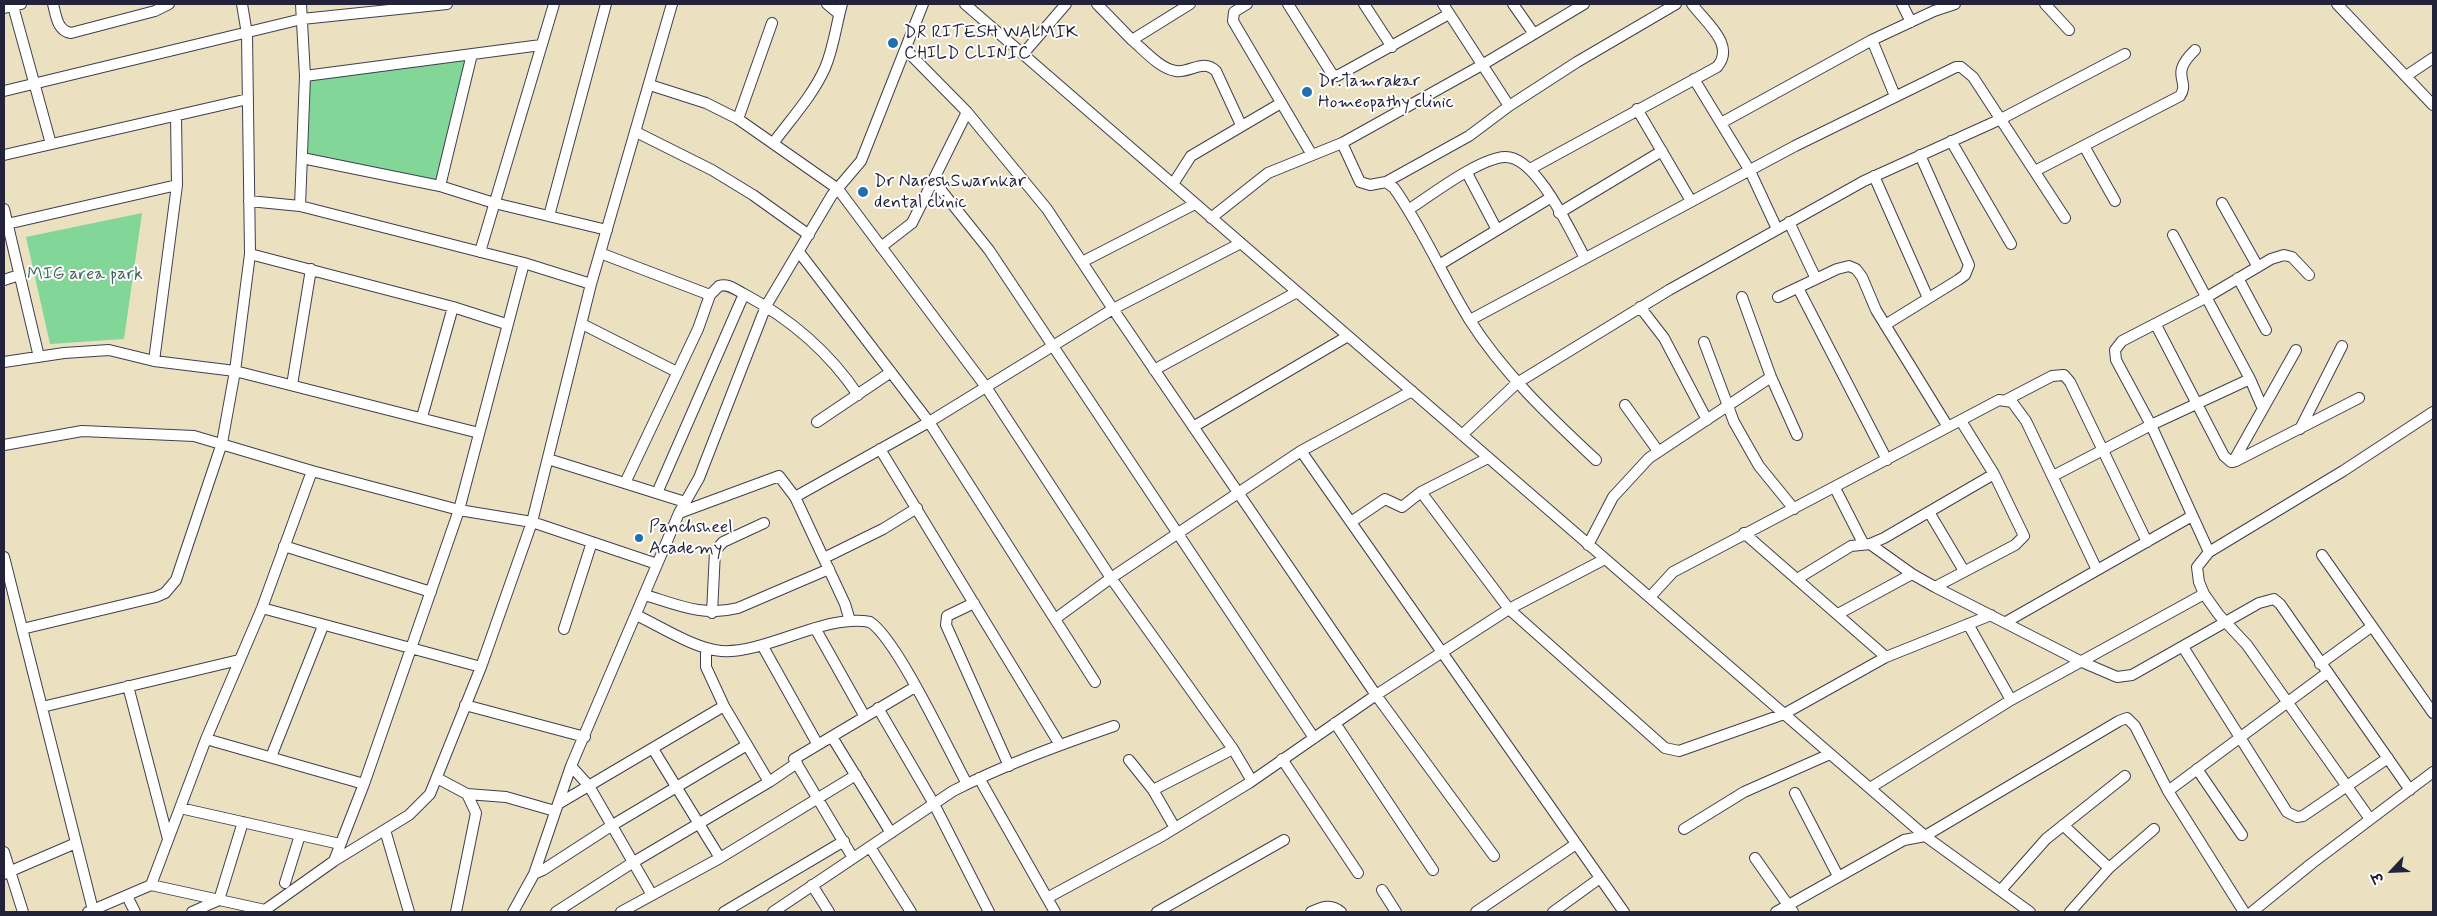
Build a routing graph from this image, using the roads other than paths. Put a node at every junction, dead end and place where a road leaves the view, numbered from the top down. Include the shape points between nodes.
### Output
1 (54, 4) edge
2 (169, 4) edge
3 (242, 4) edge
4 (301, 4) edge
5 (447, 4) edge
6 (554, 4) edge
7 (606, 4) edge
8 (672, 4) edge
9 (827, 4) edge
10 (924, 4) edge
11 (965, 4) edge
12 (1066, 4) edge
13 (1097, 4) edge
14 (1190, 4) edge
15 (1248, 4) edge
16 (1288, 4) edge
17 (1364, 4) edge
18 (1443, 4) edge
19 (1513, 4) edge
20 (1676, 4) edge
21 (1692, 4) edge
22 (1902, 4) edge
23 (1955, 4) edge
24 (2045, 4) edge
25 (2337, 4) edge
26 (1578, 5) edge
27 (13, 6) edge
28 (840, 9) edge
29 (1449, 14) junction
30 (302, 19) junction
31 (1911, 22) junction
32 (772, 23) dead end
33 (2069, 30) dead end
34 (247, 34) junction
35 (1534, 34) junction
36 (1132, 40) junction
37 (1872, 40) junction
38 (541, 45) junction
39 (1392, 46) junction
40 (906, 50) junction
41 (2195, 50) dead end
42 (472, 54) junction
43 (1023, 54) junction
44 (2125, 54) dead end
45 (2433, 58) edge
46 (1482, 65) junction
47 (305, 76) junction
48 (2406, 76) junction
49 (1694, 79) junction
50 (35, 83) junction
51 (650, 85) junction
52 (4, 91) edge
53 (1895, 96) junction
54 (248, 99) junction
55 (1281, 103) junction
56 (2433, 105) edge
57 (1509, 106) junction
58 (1637, 109) junction
59 (967, 112) junction
60 (176, 116) junction
61 (738, 119) junction
62 (2001, 119) junction
63 (1721, 123) junction
64 (1241, 125) junction
65 (636, 132) junction
66 (1951, 141) junction
67 (774, 142) junction
68 (1342, 143) junction
69 (51, 144) junction
70 (2084, 146) junction
71 (1662, 151) junction
72 (4, 155) edge
73 (1920, 155) junction
74 (1312, 156) junction
75 (302, 158) junction
76 (1530, 169) junction
77 (1750, 171) junction
78 (2035, 171) junction
79 (1467, 173) junction
80 (1874, 176) junction
81 (933, 180) junction
82 (1386, 182) junction
83 (1173, 184) junction
84 (177, 185) junction
85 (440, 186) junction
86 (838, 189) junction
87 (1550, 198) junction
88 (249, 201) junction
89 (2116, 201) dead end
90 (1691, 202) junction
91 (494, 203) junction
92 (2222, 203) dead end
93 (1195, 204) junction
94 (300, 206) junction
95 (4, 209) edge
96 (1408, 210) junction
97 (1559, 213) junction
98 (549, 216) junction
99 (1212, 218) junction
100 (2065, 218) dead end
101 (1789, 222) junction
102 (7, 224) junction
103 (1778, 229) junction
104 (607, 230) junction
105 (1497, 230) junction
106 (809, 235) junction
107 (2174, 235) dead end
108 (1241, 243) junction
109 (2011, 244) dead end
110 (881, 247) junction
111 (480, 252) junction
112 (799, 252) junction
113 (600, 253) junction
114 (250, 254) junction
115 (1585, 258) junction
116 (1082, 262) junction
117 (524, 264) junction
118 (1439, 265) junction
119 (2258, 267) junction
120 (310, 269) junction
121 (2309, 275) dead end
122 (19, 276) junction
123 (2238, 278) junction
124 (1816, 279) junction
125 (4, 280) edge
126 (591, 284) junction
127 (1798, 288) junction
128 (1297, 292) junction
129 (744, 294) junction
130 (710, 295) junction
131 (1742, 297) dead end
132 (1778, 297) dead end
133 (2207, 297) junction
134 (1928, 298) junction
135 (766, 306) junction
136 (453, 307) junction
137 (1640, 307) junction
138 (1113, 310) junction
139 (1470, 320) junction
140 (506, 324) junction
141 (582, 324) junction
142 (1885, 325) junction
143 (2156, 325) junction
144 (2266, 330) dead end
145 (1348, 336) junction
146 (1704, 342) dead end
147 (1053, 346) junction
148 (2342, 346) dead end
149 (2296, 350) dead end
150 (39, 357) junction
151 (154, 361) junction
152 (4, 362) edge
153 (1154, 370) junction
154 (234, 371) junction
155 (677, 372) junction
156 (891, 372) junction
157 (1771, 377) junction
158 (2250, 379) junction
159 (1517, 383) junction
160 (292, 385) junction
161 (986, 387) junction
162 (1412, 392) junction
163 (858, 395) junction
164 (2359, 398) dead end
165 (2006, 400) junction
166 (2198, 403) junction
167 (1625, 405) dead end
168 (1727, 408) junction
169 (2263, 409) junction
170 (2433, 412) edge
171 (422, 417) junction
172 (1707, 420) junction
173 (1961, 421) junction
174 (818, 422) dead end
175 (929, 422) junction
176 (2151, 425) junction
177 (1193, 427) junction
178 (1948, 428) junction
179 (2300, 429) junction
180 (479, 433) junction
181 (1462, 435) junction
182 (1798, 435) dead end
183 (222, 443) junction
184 (4, 445) edge
185 (880, 449) junction
186 (2103, 450) junction
187 (1301, 451) junction
188 (1658, 451) junction
189 (1488, 458) junction
190 (548, 459) junction
191 (1596, 460) dead end
192 (1887, 460) junction
193 (2233, 462) junction
194 (312, 471) junction
195 (1994, 474) junction
196 (2053, 476) junction
197 (625, 483) junction
198 (1835, 488) junction
199 (1421, 492) junction
200 (657, 493) junction
201 (1238, 494) junction
202 (795, 497) junction
203 (686, 502) junction
204 (917, 508) junction
205 (1794, 508) junction
206 (459, 510) junction
207 (1929, 512) junction
208 (679, 513) junction
209 (2192, 516) junction
210 (532, 522) junction
211 (1351, 522) junction
212 (764, 523) dead end
213 (1178, 533) junction
214 (1744, 533) junction
215 (592, 542) junction
216 (2146, 542) junction
217 (1866, 544) junction
218 (1588, 545) junction
219 (284, 546) junction
220 (2208, 552) junction
221 (2322, 555) dead end
222 (4, 557) edge
223 (824, 558) junction
224 (1605, 559) junction
225 (657, 564) junction
226 (829, 569) junction
227 (2097, 570) junction
228 (1964, 572) junction
229 (1912, 574) junction
230 (1111, 578) junction
231 (1797, 579) junction
232 (1935, 587) junction
233 (431, 592) junction
234 (2204, 594) junction
235 (645, 595) junction
236 (1650, 597) junction
237 (973, 600) junction
238 (262, 608) junction
239 (1509, 609) junction
240 (712, 613) junction
241 (1838, 614) junction
242 (636, 615) junction
243 (1991, 615) junction
244 (1055, 619) junction
245 (850, 622) junction
246 (2006, 622) junction
247 (2226, 622) junction
248 (1968, 624) junction
249 (322, 626) junction
250 (2371, 627) junction
251 (815, 628) junction
252 (22, 629) junction
253 (564, 629) dead end
254 (762, 645) junction
255 (2182, 647) junction
256 (411, 648) junction
257 (706, 648) junction
258 (1443, 651) junction
259 (1886, 657) junction
260 (239, 660) junction
261 (2082, 662) junction
262 (2320, 664) junction
263 (481, 667) junction
264 (2327, 674) junction
265 (1095, 682) dead end
266 (128, 686) junction
267 (916, 687) junction
268 (1376, 695) junction
269 (2011, 700) junction
270 (2286, 702) junction
271 (465, 705) junction
272 (724, 706) junction
273 (42, 708) junction
274 (878, 708) junction
275 (1784, 714) junction
276 (2433, 714) edge
277 (865, 717) junction
278 (1335, 723) junction
279 (1114, 726) dead end
280 (585, 737) junction
281 (832, 737) junction
282 (2239, 737) junction
283 (1314, 738) junction
284 (206, 739) junction
285 (747, 745) junction
286 (818, 745) junction
287 (1060, 745) junction
288 (654, 749) junction
289 (1230, 751) junction
290 (1830, 754) junction
291 (271, 757) junction
292 (1282, 758) junction
293 (2388, 758) junction
294 (1129, 760) dead end
295 (797, 763) junction
296 (571, 766) junction
297 (1010, 766) junction
298 (2197, 769) junction
299 (2433, 772) edge
300 (856, 775) junction
301 (2125, 776) dead end
302 (437, 778) junction
303 (980, 778) junction
304 (769, 782) junction
305 (1247, 783) junction
306 (364, 784) junction
307 (967, 784) junction
308 (589, 786) junction
309 (677, 787) junction
310 (2346, 787) junction
311 (1870, 788) junction
312 (1153, 790) junction
313 (2410, 790) junction
314 (2168, 791) junction
315 (1795, 793) dead end
316 (467, 794) junction
317 (818, 798) junction
318 (934, 804) junction
319 (180, 808) junction
320 (556, 808) junction
321 (2370, 820) junction
322 (243, 822) junction
323 (699, 824) junction
324 (2063, 825) junction
325 (611, 826) junction
326 (1175, 828) junction
327 (1684, 829) dead end
328 (2154, 829) dead end
329 (385, 830) junction
330 (891, 832) junction
331 (300, 835) junction
332 (1925, 836) junction
333 (2242, 836) dead end
334 (168, 839) junction
335 (1284, 840) dead end
336 (844, 841) junction
337 (76, 843) junction
338 (340, 844) junction
339 (1576, 844) junction
340 (870, 847) junction
341 (4, 852) edge
342 (1494, 856) dead end
343 (720, 858) junction
344 (854, 858) junction
345 (1755, 858) dead end
346 (334, 861) junction
347 (632, 863) junction
348 (2109, 868) junction
349 (1433, 870) dead end
350 (7, 873) edge
351 (1358, 873) dead end
352 (534, 874) junction
353 (1838, 876) junction
354 (1600, 878) junction
355 (285, 883) dead end
356 (812, 885) junction
357 (151, 886) junction
358 (1382, 890) dead end
359 (2001, 890) junction
360 (652, 895) junction
361 (127, 896) junction
362 (1047, 898) junction
363 (219, 900) junction
364 (785, 909) edge
365 (1791, 909) edge
366 (92, 911) edge
367 (265, 911) edge
368 (23, 912) edge
369 (135, 912) edge
370 (192, 912) edge
371 (409, 912) edge
372 (456, 912) edge
373 (513, 912) edge
374 (556, 912) edge
375 (621, 912) edge
376 (724, 912) edge
377 (773, 912) edge
378 (829, 912) edge
379 (911, 912) edge
380 (989, 912) edge
381 (1055, 912) edge
382 (1158, 912) edge
383 (1311, 912) edge
384 (1341, 912) edge
385 (1396, 912) edge
386 (1476, 912) edge
387 (1554, 912) edge
388 (1624, 912) edge
389 (1776, 912) edge
390 (2030, 912) edge
391 (2070, 912) edge
392 (2244, 912) edge
393 (2252, 912) edge

1 - 2 street via 60,26 70,33 155,11
3 - 34 street
4 - 30 street
5 - 30 street
6 - 38 street
7 - 98 street
8 - 51 street
9 - 28 street
10 - 40 street
11 - 43 street
12 - 43 street
13 - 36 street
14 - 36 street
15 - 55 street via 1234,12 1233,21
16 - 39 street via 1335,75 1346,73
17 - 39 street
18 - 29 street
19 - 35 street
20 - 57 street
21 - 49 street via 1724,48 1717,67
22 - 31 street
23 - 31 street
24 - 33 street
25 - 48 street
26 - 35 street
27 - 50 street
28 - 67 street via 825,68
29 - 39 street
29 - 46 street
30 - 34 street
30 - 47 street
31 - 37 street
32 - 61 street
34 - 50 street
34 - 54 street
35 - 46 street
36 - 64 street via 1170,69 1211,66
37 - 53 street
37 - 63 street
38 - 42 street
38 - 91 street
40 - 59 street
40 - 86 street via 861,161
41 - 70 street via 2182,63 2183,89 2180,96
42 - 47 street
42 - 85 street
43 - 83 street
44 - 62 street
45 - 48 street
46 - 57 street
46 - 68 street
47 - 75 street
48 - 56 street
49 - 58 street
49 - 63 street
50 - 52 street
50 - 69 street
51 - 61 street via 706,103
51 - 65 street
53 - 62 street via 1949,68 1961,67 1973,77
53 - 77 street
54 - 60 street
54 - 88 street
55 - 64 street
55 - 74 street
57 - 82 street via 1469,136
58 - 71 street
58 - 76 street
59 - 81 street
59 - 116 street via 1047,209
60 - 69 street
60 - 84 street
61 - 67 street
62 - 66 street
62 - 78 street
63 - 77 street
64 - 83 street via 1191,156
65 - 104 street
65 - 106 street via 712,170
66 - 73 street
66 - 109 street
67 - 86 street
68 - 74 street
68 - 82 street via 1360,182 1370,186
69 - 72 street
70 - 78 street
70 - 89 street
71 - 90 street
71 - 97 street
73 - 80 street
73 - 134 street via 1969,265 1958,280
74 - 99 street via 1268,173
75 - 85 street
75 - 94 street
76 - 79 street via 1515,159 1505,157
76 - 87 street
77 - 90 street
77 - 103 street
78 - 100 street
79 - 96 street
79 - 105 street
80 - 101 street
80 - 134 street
81 - 110 street via 912,223
81 - 147 street via 989,250
82 - 96 street via 1394,188
83 - 93 street
84 - 102 street
84 - 151 street
85 - 91 street
86 - 106 street
86 - 110 street
87 - 97 street
87 - 105 street
88 - 94 street
88 - 114 street
90 - 115 street
91 - 98 street
91 - 111 street
92 - 119 street
93 - 99 street
93 - 116 street
94 - 111 street
95 - 102 street
96 - 118 street
97 - 115 street
98 - 104 street
99 - 108 street
101 - 103 street
101 - 124 street
102 - 122 street
103 - 137 street
104 - 113 street
105 - 118 street
106 - 112 street
107 - 133 street
108 - 128 street
108 - 138 street
110 - 161 street
111 - 117 street
112 - 135 street
112 - 156 street
113 - 126 street
113 - 130 street
114 - 120 street
114 - 154 street
115 - 139 street
116 - 138 street
117 - 126 street
117 - 140 street
118 - 139 street
119 - 121 street via 2284,255 2300,263
119 - 123 street
120 - 136 street
120 - 160 street
122 - 125 street
122 - 150 street
123 - 133 street
123 - 144 street
124 - 127 street
124 - 142 street via 1845,266 1853,267 1862,276
126 - 141 street
127 - 132 street
127 - 192 street
128 - 145 street
128 - 153 street
129 - 130 street via 723,284
129 - 135 street
129 - 200 street
130 - 155 street
131 - 157 street
133 - 143 street
133 - 158 street
134 - 142 street
135 - 163 street via 814,343
135 - 203 street via 699,478
136 - 140 street
136 - 171 street
137 - 159 street
137 - 172 street via 1664,338
138 - 147 street
138 - 153 street
139 - 159 street
140 - 180 street
141 - 155 street
141 - 190 street
142 - 178 street
143 - 166 street
143 - 176 street via 2122,341 2115,354
145 - 162 street
145 - 177 street
146 - 168 street
147 - 161 street
147 - 213 street
148 - 179 street
149 - 169 street
150 - 151 street via 109,350
150 - 152 street
151 - 154 street
153 - 177 street
154 - 160 street
154 - 183 street
155 - 197 street
156 - 163 street
156 - 175 street
157 - 168 street
157 - 182 street
158 - 166 street
158 - 169 street
159 - 181 street
159 - 191 street
160 - 171 street
161 - 175 street
161 - 230 street
162 - 181 street
162 - 187 street
163 - 174 street
164 - 179 street
165 - 173 street via 1991,404
165 - 186 street via 2052,376 2064,375
165 - 196 street via 2019,409
166 - 176 street
166 - 193 street via 2224,456
167 - 188 street
168 - 172 street
168 - 205 street via 1759,466
169 - 193 street
170 - 220 street via 2335,476
171 - 180 street
172 - 188 street
173 - 178 street
173 - 195 street
175 - 185 street
175 - 244 street
176 - 186 street
176 - 209 street
177 - 201 street
178 - 192 street
179 - 193 street
180 - 206 street
181 - 189 street
183 - 184 street via 194,436 82,431
183 - 194 street
183 - 252 street via 176,580 168,590 156,597
185 - 202 street
185 - 204 street
186 - 196 street
186 - 216 street
187 - 201 street
187 - 211 street
188 - 218 street via 1614,497
189 - 199 street
189 - 218 street
190 - 197 street
190 - 210 street
192 - 198 street
194 - 206 street
194 - 219 street
195 - 207 street
195 - 228 street via 2024,536
196 - 227 street
197 - 200 street
198 - 205 street
198 - 217 street
199 - 211 street via 1400,507 1389,500 1382,500
199 - 239 street
200 - 203 street
201 - 213 street
201 - 268 street
202 - 208 street via 779,476
202 - 223 street
203 - 208 street
204 - 223 street via 876,533
204 - 237 street
205 - 214 street
206 - 210 street
206 - 233 street
207 - 217 street
207 - 228 street
208 - 225 street
209 - 216 street
209 - 220 street
210 - 215 street
210 - 263 street
211 - 258 street
212 - 240 street via 722,542 715,551
213 - 230 street
213 - 283 street
214 - 231 street
214 - 236 street via 1673,572
215 - 225 street
215 - 253 street
216 - 227 street
217 - 229 street
217 - 231 street via 1851,546
218 - 224 street
219 - 233 street
219 - 238 street
220 - 234 street via 2200,561 2197,574
221 - 250 street
222 - 252 street
223 - 226 street
224 - 236 street
224 - 239 street
225 - 235 street
226 - 240 street via 738,608
226 - 245 street
227 - 246 street
228 - 232 street
229 - 232 street
229 - 241 street
230 - 244 street
230 - 289 street
231 - 241 street
232 - 243 street
233 - 256 street
234 - 247 street
234 - 261 street
235 - 240 street
235 - 242 street
236 - 275 street
237 - 287 street
237 - 297 street via 947,616 946,625
238 - 249 street
238 - 260 street
239 - 258 street
239 - 275 street via 1665,748 1679,751
241 - 259 street
242 - 257 street
242 - 280 street
243 - 246 street
243 - 248 street
244 - 265 street
245 - 251 street
245 - 267 street via 864,620 875,625
246 - 261 street
247 - 255 street
247 - 262 street via 2266,600 2274,599
247 - 270 street via 2247,645
248 - 259 street
248 - 269 street
249 - 256 street
249 - 291 street
250 - 262 street
250 - 276 street
251 - 254 street
251 - 277 street
252 - 273 street
254 - 257 street via 722,651
254 - 286 street
255 - 261 street via 2127,678
255 - 282 street
256 - 263 street
256 - 306 street
257 - 272 street via 706,667
258 - 268 street
258 - 339 street
259 - 275 street
260 - 266 street
260 - 284 street
261 - 269 street
262 - 264 street
263 - 271 street
264 - 270 street
264 - 293 street
266 - 273 street
266 - 334 street
267 - 274 street
267 - 307 street
268 - 278 street
268 - 342 street
269 - 311 street
270 - 282 street
270 - 310 street
271 - 280 street
271 - 302 street
272 - 285 street
272 - 288 street
273 - 337 street
274 - 277 street
274 - 318 street
275 - 290 street
277 - 281 street
278 - 283 street
278 - 349 street
279 - 287 street
280 - 296 street
281 - 286 street
281 - 300 street
282 - 298 street
282 - 310 street via 2292,816 2303,816
283 - 292 street
284 - 291 street
284 - 319 street
285 - 304 street
285 - 309 street
286 - 295 street via 794,759
287 - 297 street
288 - 308 street
288 - 309 street
289 - 305 street
289 - 312 street
290 - 311 street
290 - 327 street via 1744,792
291 - 306 street
292 - 305 street
292 - 351 street
293 - 310 street
293 - 313 street
294 - 312 street
295 - 304 street
295 - 317 street
296 - 308 street
296 - 320 street
297 - 303 street
298 - 314 street
298 - 333 street
299 - 313 street
300 - 317 street
300 - 330 street
301 - 324 street
302 - 316 street
302 - 329 street via 420,806
303 - 307 street
303 - 362 street
304 - 323 street
305 - 326 street
306 - 338 street
307 - 318 street
308 - 320 street
308 - 325 street
309 - 323 street
309 - 325 street
310 - 321 street
311 - 332 street
312 - 326 street
313 - 321 street
314 - 332 street via 2135,726 2129,719 2124,719
314 - 392 street
315 - 353 street
316 - 320 street via 506,797
316 - 372 street via 476,812
317 - 336 street
317 - 343 street
318 - 330 street
318 - 380 street
319 - 322 street
319 - 334 street
320 - 352 street
321 - 393 street
322 - 331 street
322 - 363 street
323 - 343 street
323 - 347 street
324 - 348 street
324 - 359 street via 2046,839
325 - 347 street
325 - 352 street
326 - 362 street
328 - 348 street
329 - 346 street
329 - 371 street
330 - 340 street
331 - 338 street
331 - 355 street
332 - 353 street via 1904,840
332 - 359 street
334 - 357 street
335 - 382 street
336 - 344 street
336 - 376 street
337 - 350 street
337 - 366 street
338 - 346 street
339 - 354 street
339 - 386 street
340 - 344 street
340 - 379 street
341 - 350 street
343 - 360 street
344 - 356 street
345 - 365 street
346 - 367 street
347 - 360 street
347 - 374 street
348 - 391 street
350 - 368 street
352 - 373 street
353 - 365 street
354 - 387 street
354 - 388 street
356 - 364 street
356 - 378 street
357 - 361 street
357 - 363 street
358 - 385 street
359 - 390 street
360 - 375 street
361 - 366 street
361 - 369 street
362 - 381 street
363 - 367 street
363 - 370 street
364 - 377 street
365 - 389 street
383 - 384 street via 1333,906

